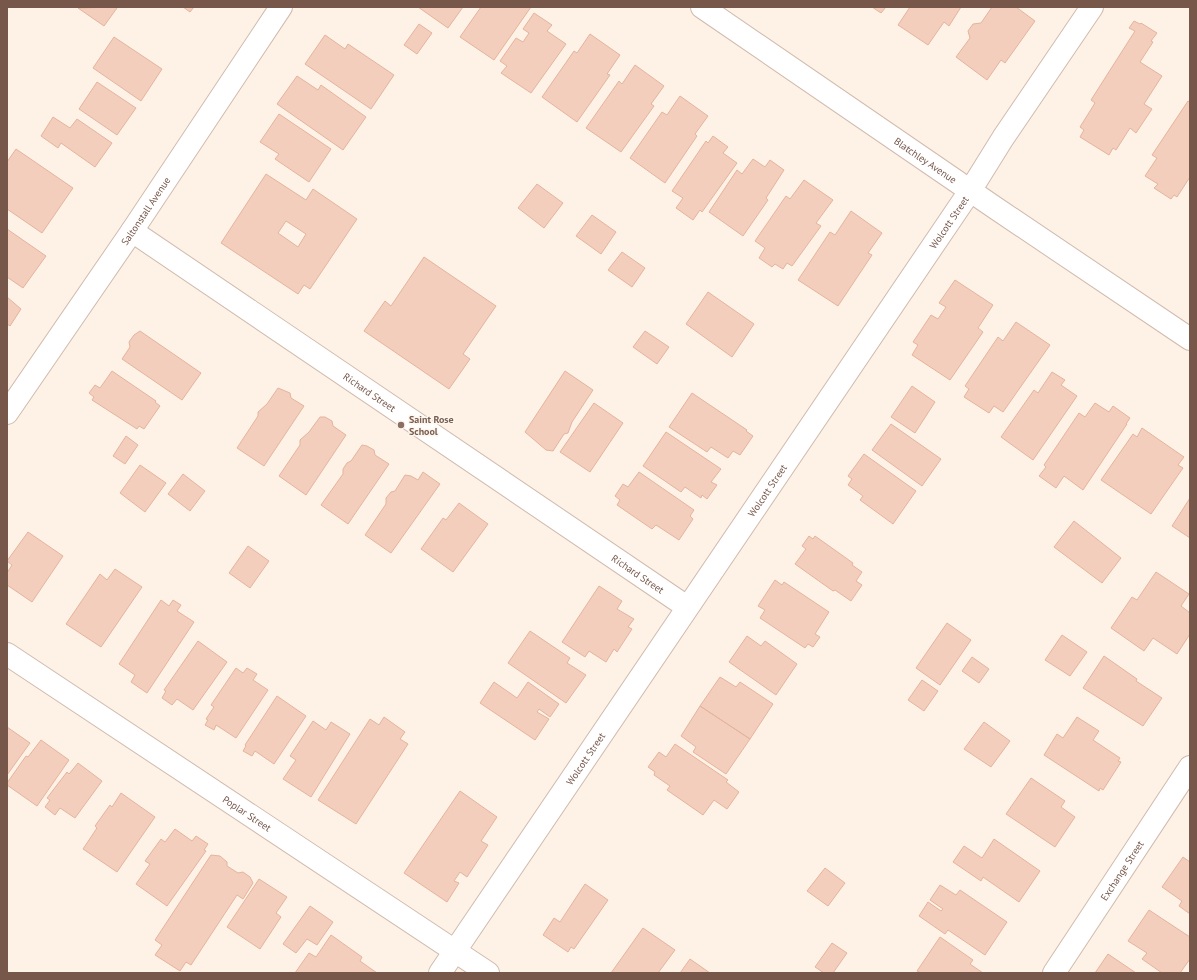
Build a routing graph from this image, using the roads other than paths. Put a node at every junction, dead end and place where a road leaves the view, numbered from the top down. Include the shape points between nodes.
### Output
1 (281, 7) edge
2 (702, 7) edge
3 (1092, 7) edge
4 (970, 191) junction
5 (132, 231) junction
6 (1190, 339) edge
7 (7, 413) edge
8 (687, 607) junction
9 (7, 654) edge
10 (1190, 767) edge
11 (455, 951) junction
12 (440, 973) edge
13 (488, 973) edge
14 (1054, 973) edge

1 - 5 street, Saltonstall Avenue
2 - 4 street, Blatchley Avenue
3 - 4 street, Wolcott Street
4 - 6 street, Blatchley Avenue
4 - 8 street, Wolcott Street
5 - 7 street, Saltonstall Avenue
5 - 8 street, Richard Street
8 - 11 street, Wolcott Street
9 - 11 street, Poplar Street
10 - 14 street, Exchange Street
11 - 12 street, Wolcott Street
11 - 13 street, Poplar Street

